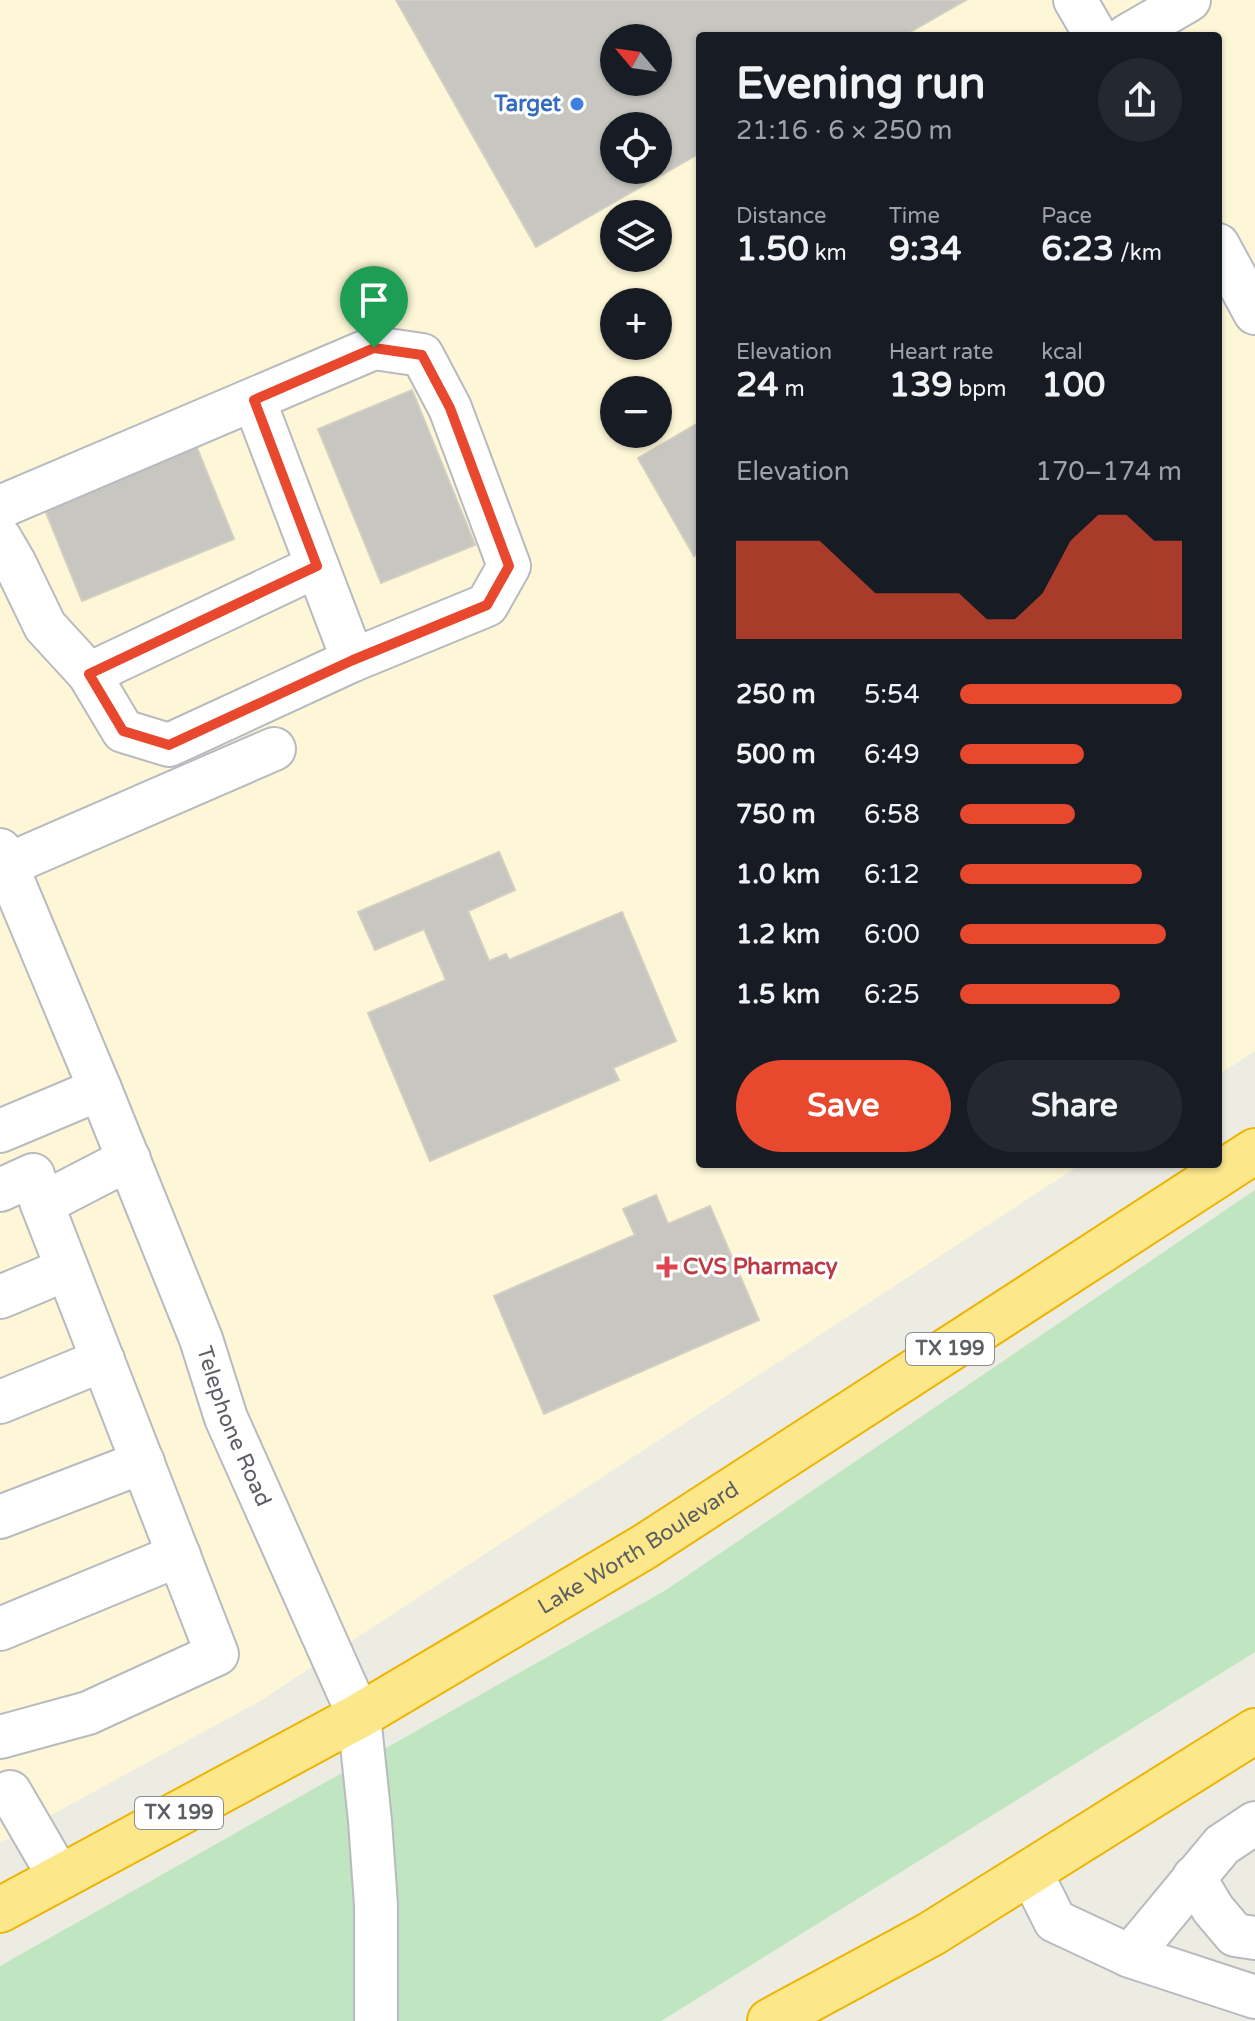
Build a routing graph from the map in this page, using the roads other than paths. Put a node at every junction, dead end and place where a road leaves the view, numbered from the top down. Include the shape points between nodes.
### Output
1 (1075, 0) edge
2 (1189, 0) edge
3 (1094, 32) edge
4 (1134, 32) edge
5 (1222, 252) edge
6 (1255, 313) edge
7 (254, 400) junction
8 (0, 507) edge
9 (0, 538) edge
10 (317, 566) junction
11 (353, 660) junction
12 (89, 674) junction
13 (274, 749) dead end
14 (4, 858) edge
15 (100, 1089) junction
16 (0, 1131) edge
17 (1255, 1151) edge
18 (129, 1159) junction
19 (0, 1190) edge
20 (42, 1204) junction
21 (67, 1269) junction
22 (0, 1297) edge
23 (103, 1360) junction
24 (0, 1402) edge
25 (143, 1462) junction
26 (0, 1517) edge
27 (179, 1555) junction
28 (0, 1629) edge
29 (359, 1716) junction
30 (1255, 1731) edge
31 (0, 1737) edge
32 (3, 1786) edge
33 (1255, 1823) edge
34 (1030, 1871) junction
35 (1194, 1877) junction
36 (60, 1878) junction
37 (0, 1910) edge
38 (1255, 1938) edge
39 (1130, 1956) junction
40 (1255, 1997) edge
41 (376, 2021) edge
42 (770, 2021) edge

1 - 3 street
2 - 4 street
5 - 6 street
7 - 8 street
7 - 10 street
7 - 11 street via 374,348 422,355 456,423 509,566 487,605
9 - 12 street via 45,626
10 - 11 street
10 - 12 street
11 - 12 street via 169,745 123,731
13 - 14 street
14 - 15 street, Telephone Road
15 - 16 street
15 - 18 street, Telephone Road
17 - 29 highway, Lake Worth Boulevard / TX 199 via 644,1547
18 - 20 street
18 - 29 street, Telephone Road via 201,1339 226,1418
19 - 20 street via 33,1175
20 - 21 street
21 - 22 street
21 - 23 street
23 - 24 street
23 - 25 street
25 - 26 street
25 - 27 street
27 - 28 street
27 - 31 street via 217,1654 88,1713
29 - 36 highway, Lake Worth Boulevard / TX 199
29 - 41 street, Telephone Road via 376,1905
30 - 34 highway
32 - 36 street
33 - 35 street via 1222,1845
34 - 39 street via 1055,1921
34 - 42 highway via 931,1934
35 - 38 street via 1235,1935
35 - 39 street
36 - 37 highway, Lake Worth Boulevard / TX 199
39 - 40 street

